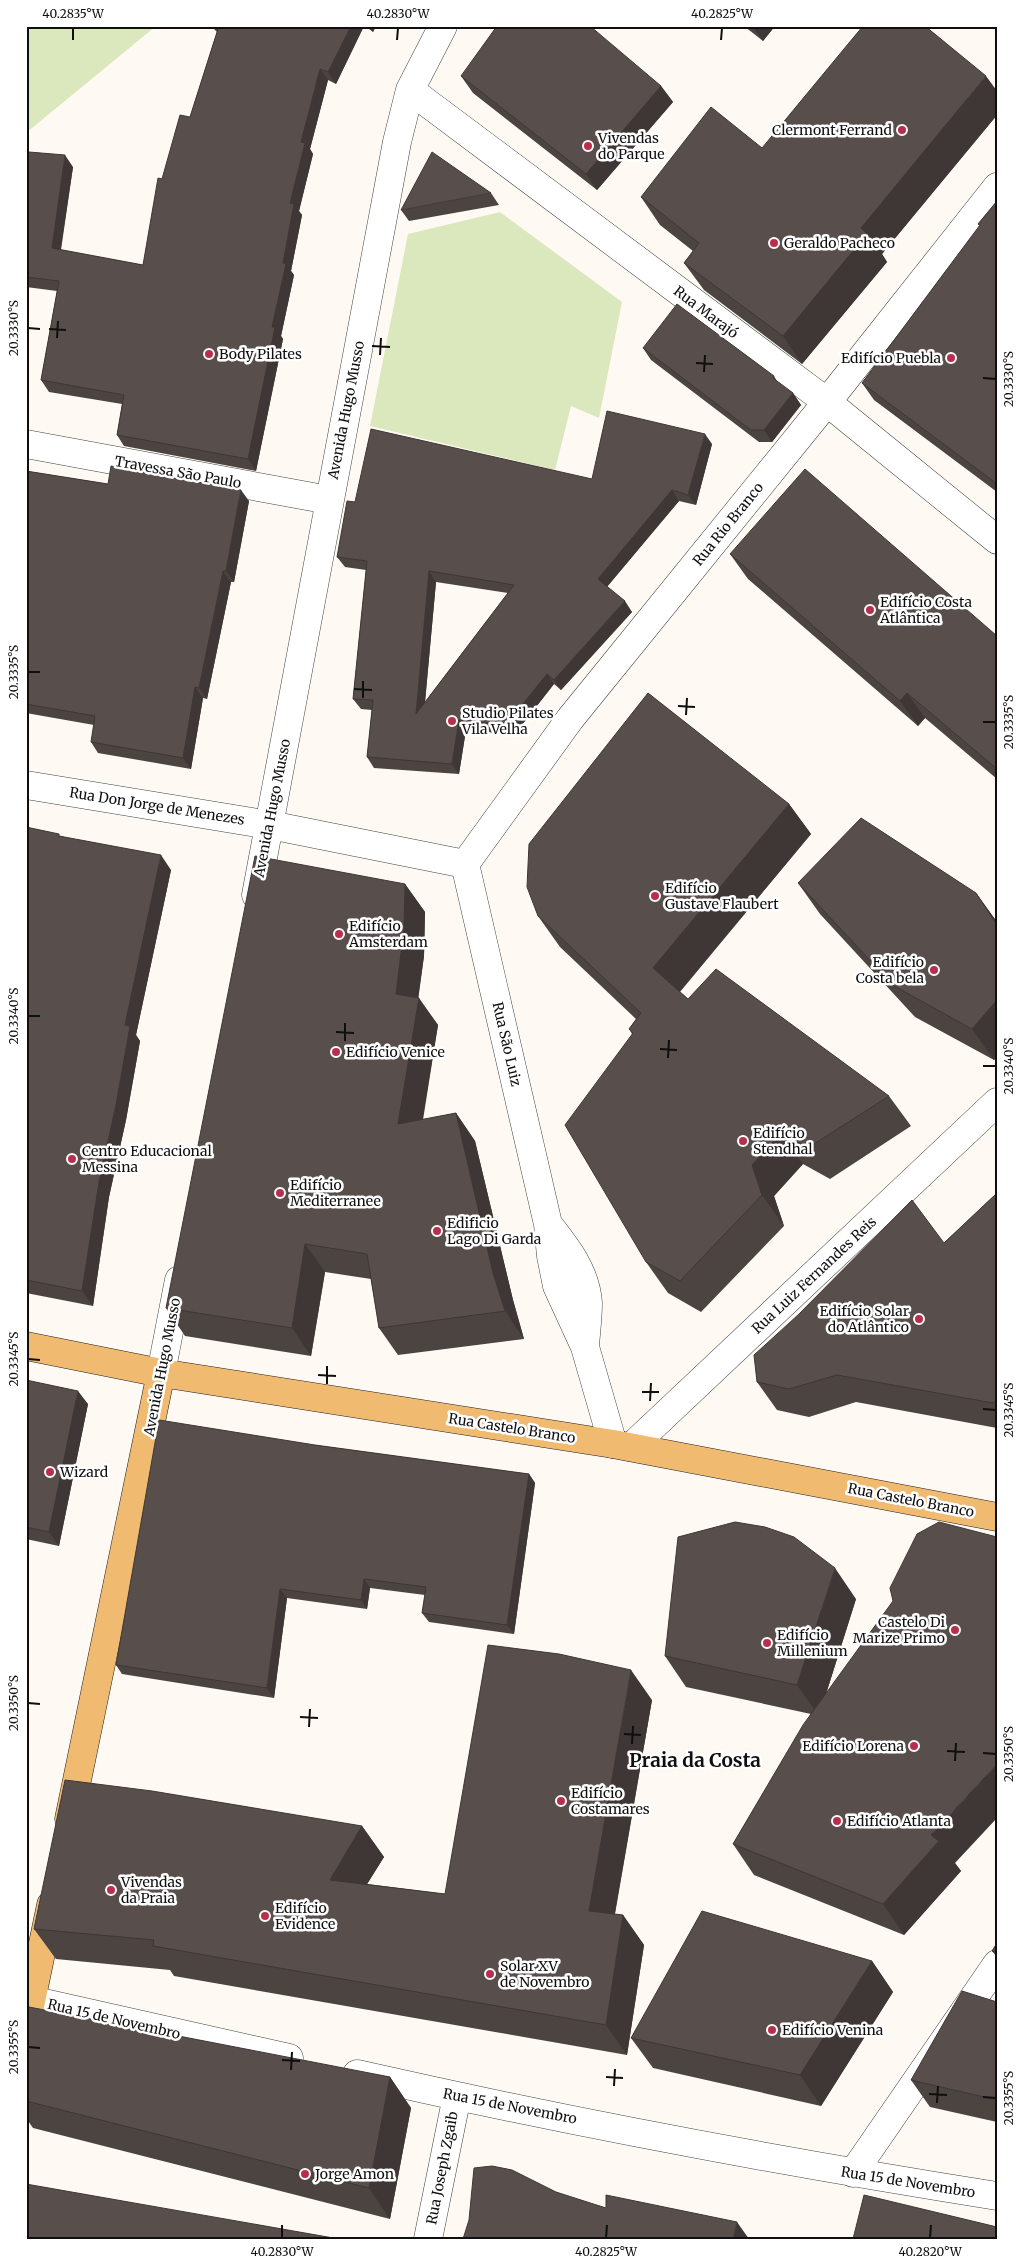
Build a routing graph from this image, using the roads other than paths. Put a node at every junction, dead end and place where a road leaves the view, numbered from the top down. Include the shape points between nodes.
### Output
1 (443, 26) edge
2 (410, 90) junction
3 (997, 187) edge
4 (827, 402) junction
5 (26, 444) edge
6 (330, 500) junction
7 (997, 540) edge
8 (26, 785) edge
9 (270, 825) junction
10 (465, 864) junction
11 (250, 922) edge
12 (997, 1102) edge
13 (184, 1255) edge
14 (26, 1346) edge
15 (161, 1372) junction
16 (622, 1446) junction
17 (997, 1517) edge
18 (64, 1846) edge
19 (56, 1884) edge
20 (997, 1964) edge
21 (28, 2008) edge
22 (457, 2096) junction
23 (853, 2174) junction
24 (997, 2196) edge
25 (428, 2239) edge

1 - 2 street, Avenida Hugo Musso
2 - 4 street, Rua Marajó
2 - 6 street, Avenida Hugo Musso via 397,142
3 - 4 street, Rua Rio Branco
4 - 7 street, Rua Marajó
4 - 10 street, Rua Rio Branco via 570,719
5 - 6 street, Travessa São Paulo
6 - 9 street, Avenida Hugo Musso
8 - 9 street, Rua Don Jorge de Menezes
9 - 10 street, Rua Don Jorge de Menezes
9 - 11 street, Avenida Hugo Musso
10 - 16 street, Rua São Luiz via 548,1224 550,1256 557,1286 585,1347
12 - 16 street, Rua Luiz Fernandes Reis
13 - 15 street, Avenida Hugo Musso
14 - 15 main road, Rua Castelo Branco
15 - 16 main road, Rua Castelo Branco
15 - 18 main road, Avenida Hugo Musso
16 - 17 main road, Rua Castelo Branco
19 - 21 main road
20 - 23 street
21 - 22 street, Rua 15 de Novembro
22 - 23 street, Rua 15 de Novembro
22 - 25 street, Rua Joseph Zgaib
23 - 24 street, Rua 15 de Novembro

